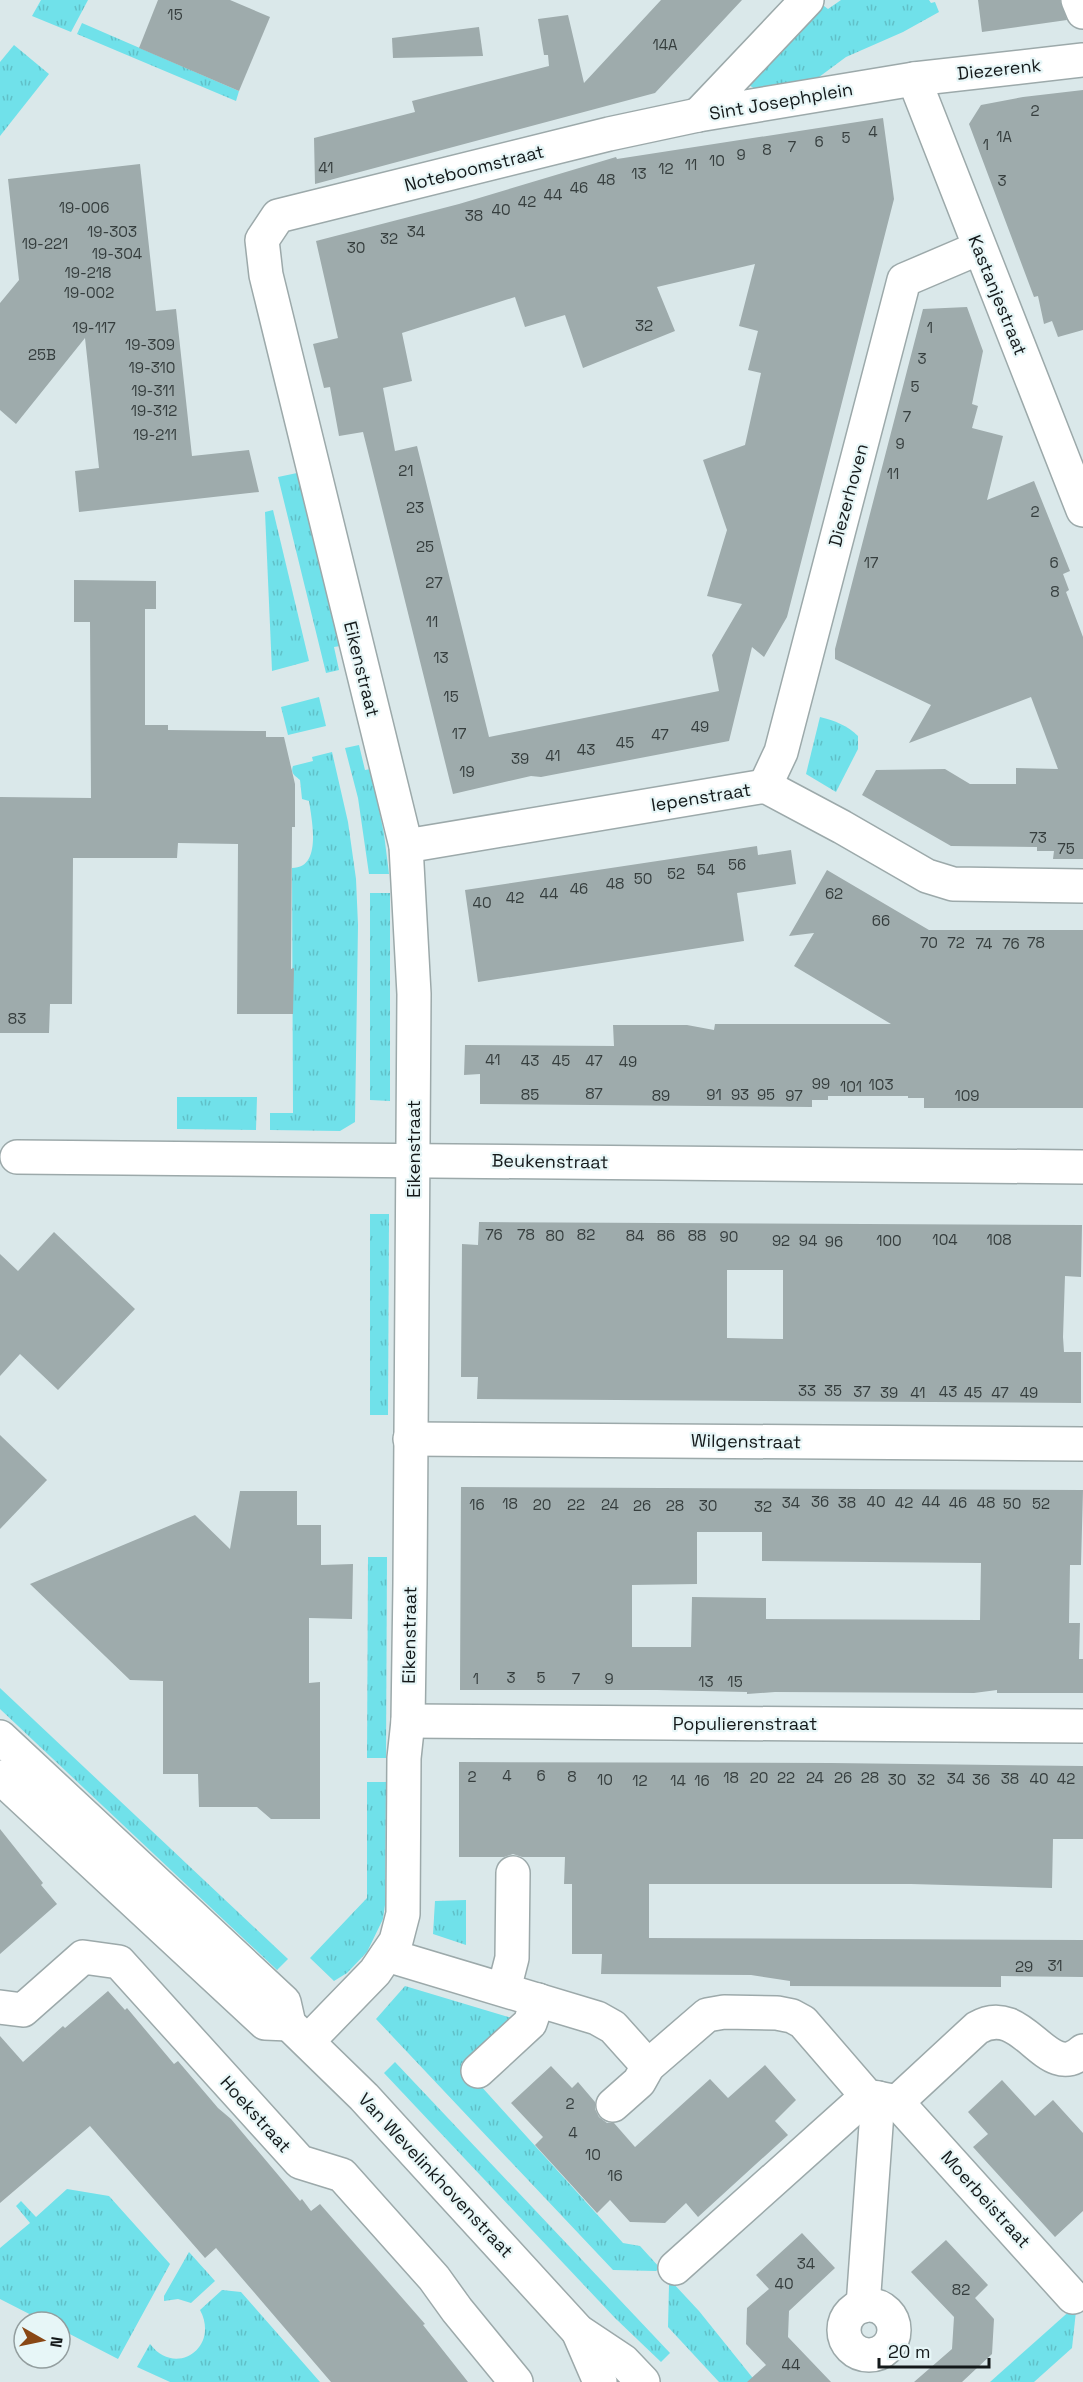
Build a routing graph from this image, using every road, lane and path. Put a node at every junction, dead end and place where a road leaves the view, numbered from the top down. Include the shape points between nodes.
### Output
1 (807, 0) edge
2 (1078, 0) edge
3 (1083, 12) edge
4 (1083, 60) edge
5 (914, 79) junction
6 (698, 115) junction
7 (262, 240) joint
8 (979, 248) junction
9 (1083, 510) edge
10 (765, 786) junction
11 (406, 846) junction
12 (1083, 886) edge
13 (17, 1157) dead end
14 (412, 1160) junction
15 (1083, 1167) edge
16 (410, 1439) junction
17 (1083, 1443) edge
18 (408, 1721) junction
19 (1083, 1726) edge
20 (0, 1737) edge
21 (0, 1777) edge
22 (513, 1873) dead end
23 (387, 1955) junction
24 (504, 1989) junction
25 (538, 2000) junction
26 (0, 2007) edge
27 (299, 2032) junction
28 (1081, 2056) edge
29 (648, 2066) junction
30 (478, 2071) dead end
31 (881, 2099) junction
32 (613, 2105) dead end
33 (675, 2268) dead end
34 (1073, 2297) dead end
35 (863, 2306) dead end
36 (578, 2331) junction
37 (516, 2382) edge
38 (600, 2382) edge
39 (644, 2382) edge

1 - 6 street, Sint Josephplein
2 - 3 street
4 - 5 street, Diezerenk
5 - 6 street, Sint Josephplein
5 - 8 street, Kastanjestraat
6 - 7 street, Noteboomstraat via 278,216
7 - 11 street, Eikenstraat via 266,275
8 - 9 street, Kastanjestraat
8 - 10 street, Diezerhoven via 904,280 781,752
10 - 11 street, Iepenstraat
10 - 12 street, Iepenstraat via 927,876 952,884
11 - 14 street, Eikenstraat via 414,994
13 - 14 street, Beukenstraat
14 - 15 street, Beukenstraat
14 - 16 street, Eikenstraat
16 - 17 street, Wilgenstraat
16 - 18 street, Eikenstraat
18 - 19 street, Populierenstraat
18 - 23 street, Eikenstraat via 404,1758 403,1914 396,1941
20 - 27 street, Van Wevelinkhovenstraat via 284,2002
21 - 27 street via 265,2023
22 - 24 street via 512,1958
23 - 24 street
23 - 27 street, Eikenstraat via 375,1972
24 - 25 street
25 - 29 street via 603,2020
25 - 30 street via 531,2023
26 - 37 street, Hoekstraat via 23,2010 83,1958 119,1962 300,2162 342,2175 434,2278
27 - 36 street, Van Wevelinkhovenstraat via 387,2121
28 - 31 street via 1068,2058 1044,2052 1018,2028 993,2021 977,2028
29 - 31 street, Moerbeistraat via 707,2015 777,2013 802,2022
29 - 32 street, Moerbeistraat via 639,2082
31 - 33 street
31 - 34 street, Moerbeistraat
31 - 35 street
36 - 38 street, Van Wevelinkhovenstraat
36 - 39 street, Van Wevelinkhovenstraat via 623,2361

